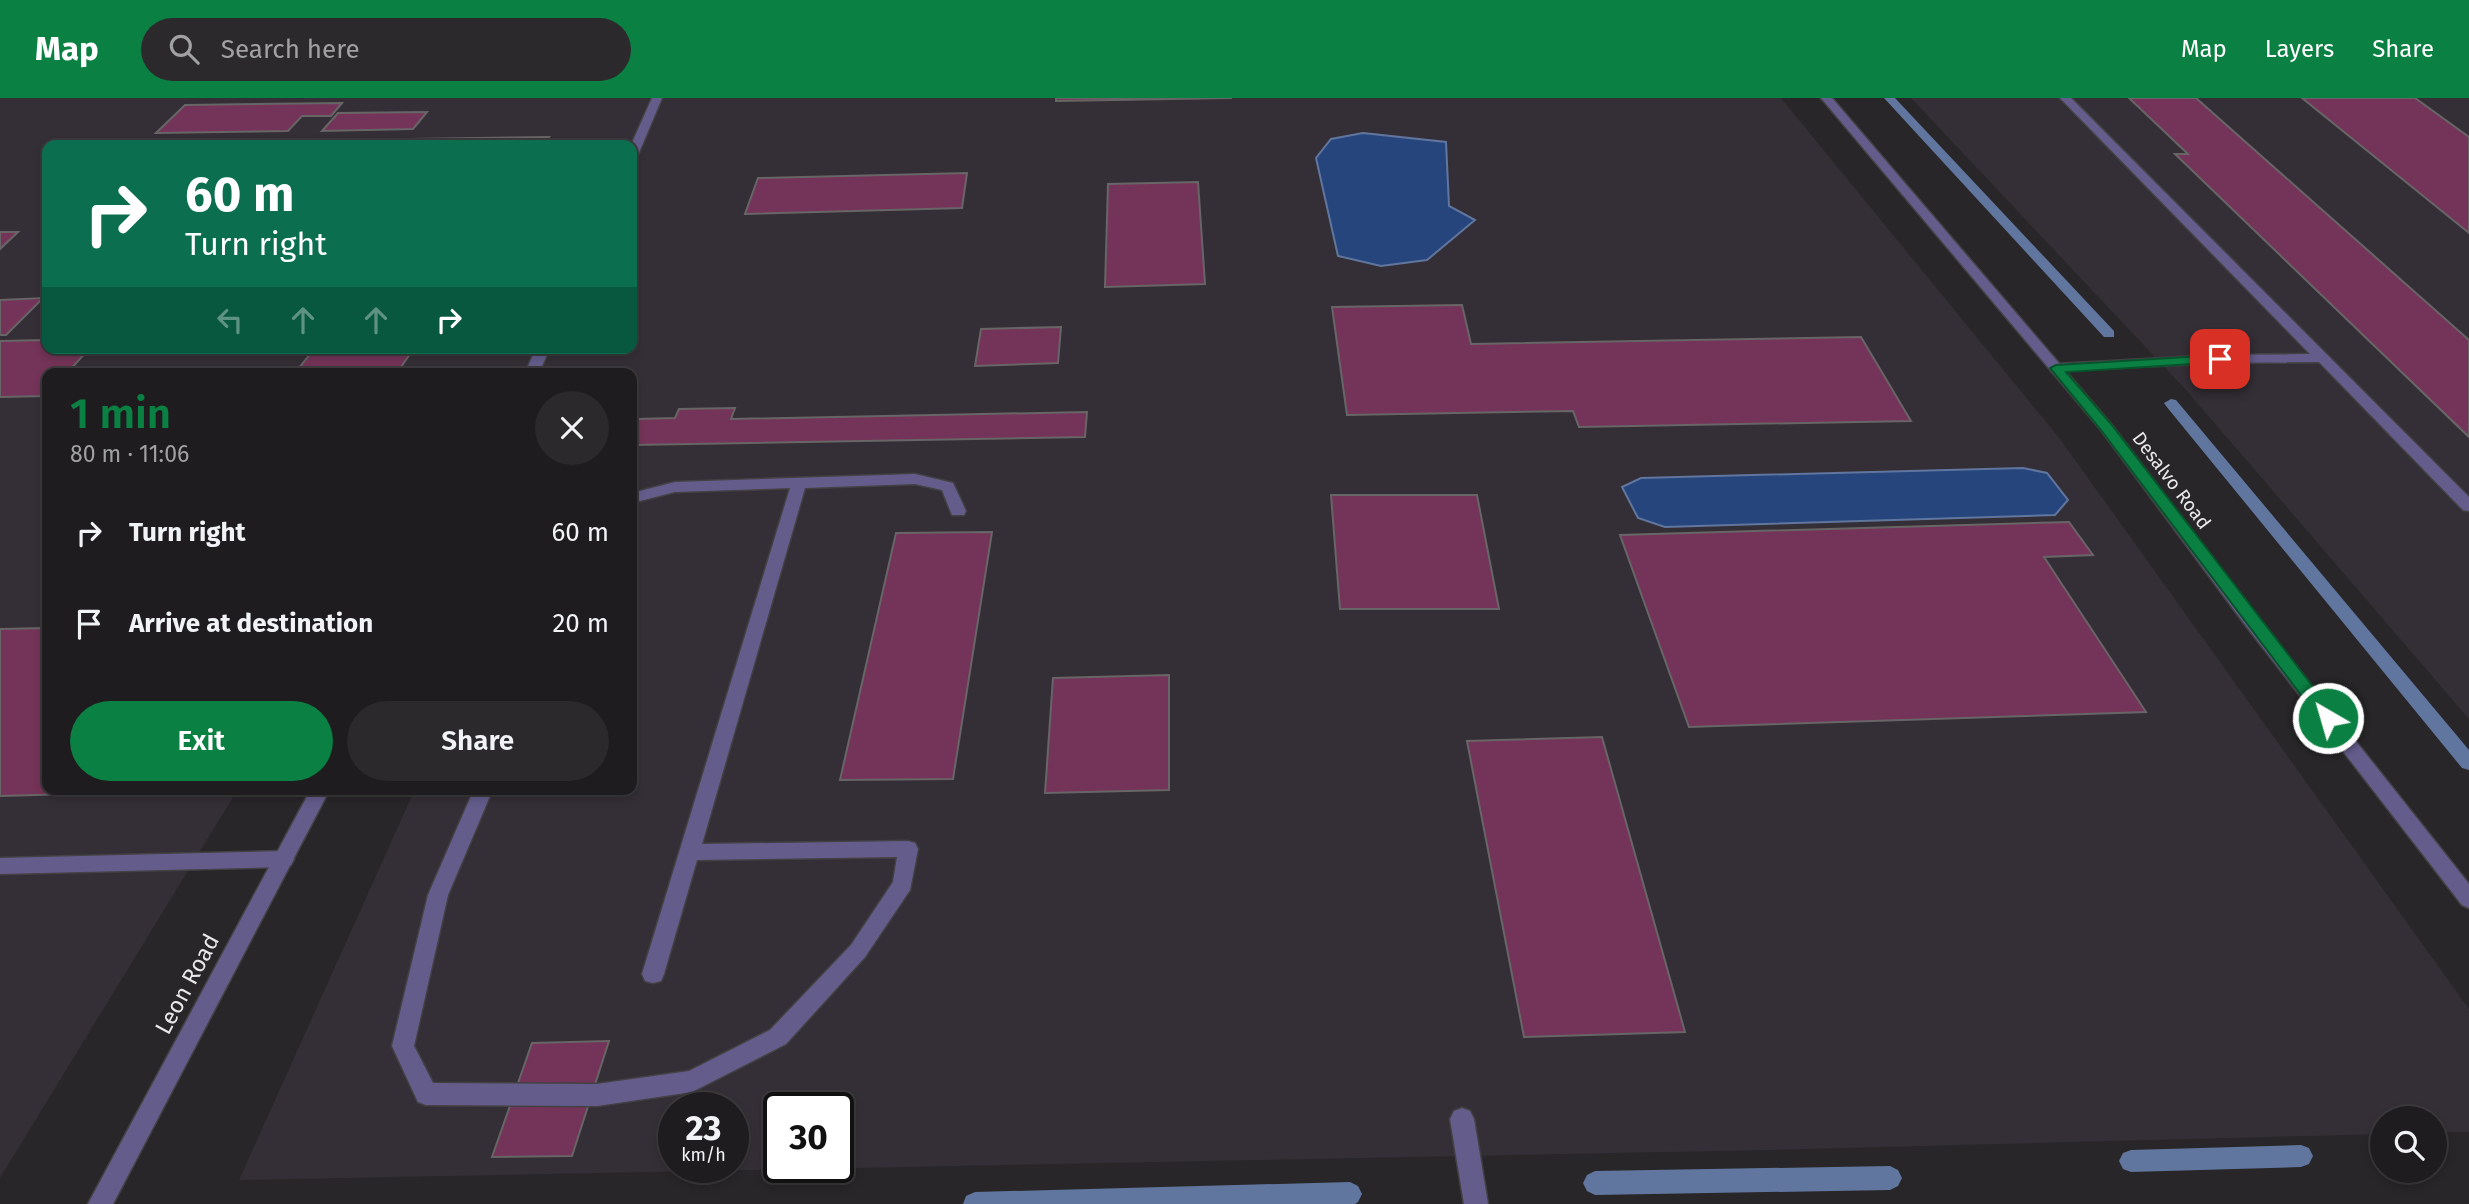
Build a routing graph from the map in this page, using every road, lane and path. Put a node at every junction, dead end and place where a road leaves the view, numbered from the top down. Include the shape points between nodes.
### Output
1 (657, 98) edge
2 (1826, 98) edge
3 (2065, 98) edge
4 (637, 144) edge
5 (2322, 358) junction
6 (2056, 368) junction
7 (799, 483) junction
8 (637, 497) edge
9 (2469, 506) edge
10 (958, 511) dead end
11 (318, 795) edge
12 (481, 795) edge
13 (689, 852) junction
14 (284, 859) junction
15 (0, 866) edge
16 (2469, 899) edge
17 (653, 974) dead end
18 (1462, 1119) dead end
19 (100, 1204) edge
20 (1476, 1204) edge

1 - 4 street
2 - 6 street, Desalvo Road
3 - 5 street
5 - 6 street
5 - 9 street
6 - 16 street, Desalvo Road
7 - 8 street via 675,487
7 - 10 street via 915,479 948,487
7 - 13 street
11 - 14 street, Leon Road
12 - 13 street via 438,894 403,1046 426,1094 597,1095 692,1081 778,1037 858,951 903,884 908,849
13 - 17 street
14 - 15 street
14 - 19 street, Leon Road
18 - 20 street

